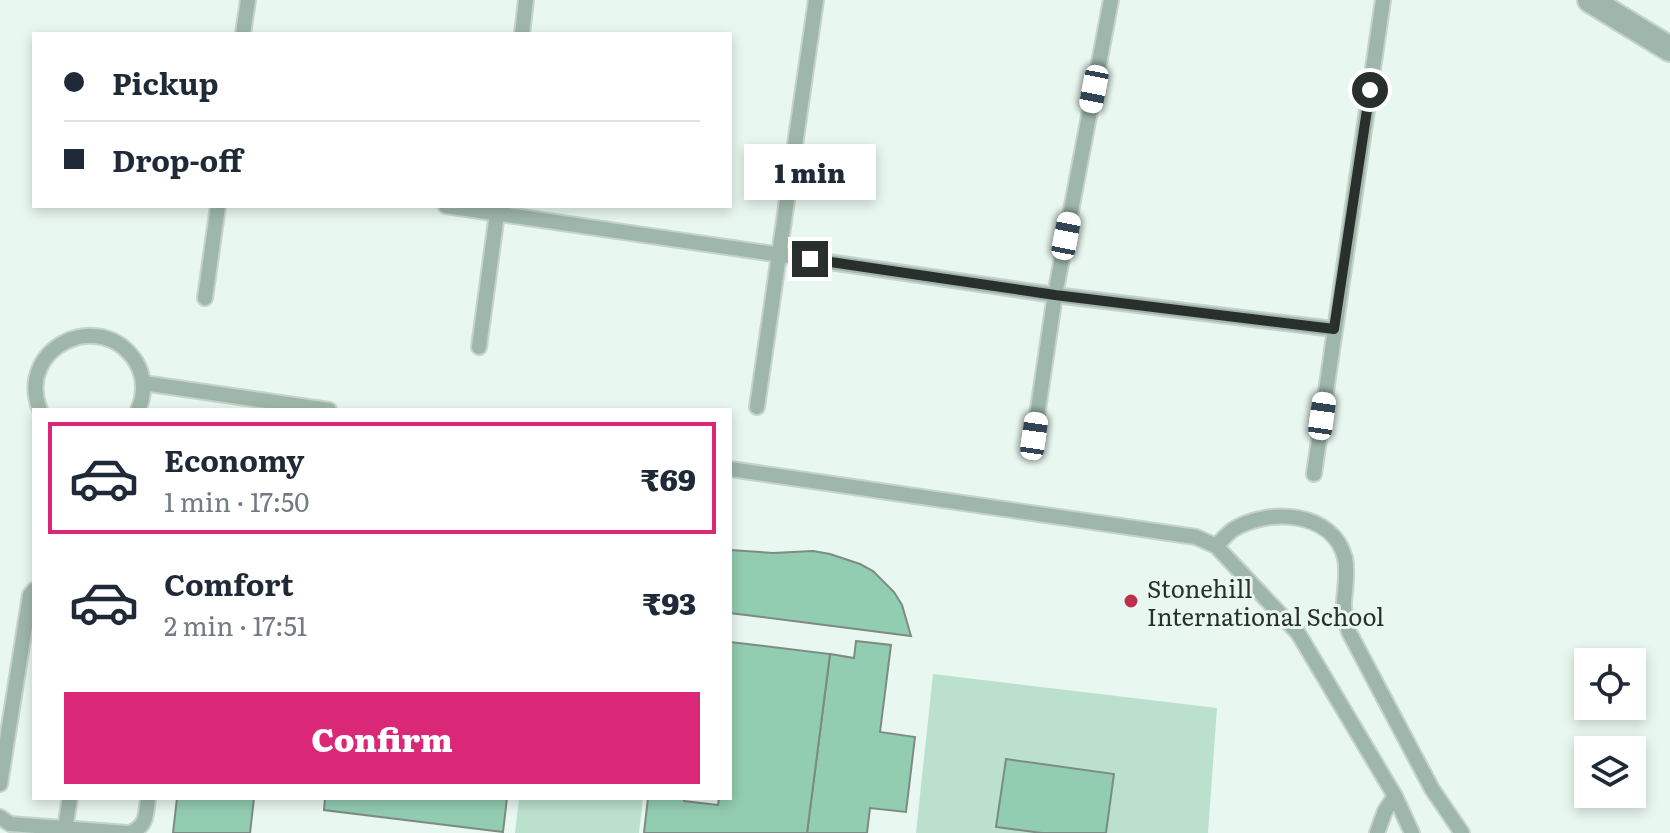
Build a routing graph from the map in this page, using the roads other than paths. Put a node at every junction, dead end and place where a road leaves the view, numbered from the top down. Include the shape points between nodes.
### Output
1 (248, 0) edge
2 (526, 0) edge
3 (816, 0) edge
4 (1111, 0) edge
5 (1383, 0) edge
6 (1590, 0) edge
7 (243, 32) edge
8 (522, 32) edge
9 (1670, 49) edge
10 (218, 208) edge
11 (472, 208) edge
12 (497, 210) edge
13 (779, 255) junction
14 (1055, 295) junction
15 (205, 298) dead end
16 (1334, 329) junction
17 (479, 347) dead end
18 (143, 383) junction
19 (757, 407) dead end
20 (39, 408) edge
21 (139, 408) edge
22 (315, 408) edge
23 (1034, 436) dead end
24 (732, 469) edge
25 (1314, 474) dead end
26 (1216, 546) junction
27 (32, 592) edge
28 (0, 784) edge
29 (1395, 796) junction
30 (70, 800) edge
31 (148, 800) edge
32 (0, 817) edge
33 (65, 828) junction
34 (128, 833) edge
35 (1377, 833) edge
36 (1412, 833) edge
37 (1462, 833) edge

1 - 7 lane
2 - 8 lane
3 - 13 lane
4 - 14 lane
5 - 16 lane
6 - 9 street
10 - 15 lane
11 - 12 lane
12 - 13 lane
12 - 17 lane
13 - 14 lane
13 - 19 lane
14 - 16 lane
14 - 23 lane
16 - 25 lane
18 - 20 lane via 129,352 98,336 81,336 51,351 40,366 35,384
18 - 21 lane
18 - 22 lane
24 - 26 lane via 1196,537
26 - 29 lane via 1298,633
26 - 37 lane via 1232,530 1260,517 1318,523 1332,535 1344,556 1343,604 1349,632 1432,789
27 - 28 lane
29 - 35 lane
29 - 36 lane
30 - 33 lane
31 - 34 lane via 140,829
32 - 33 lane via 10,824
33 - 34 lane

